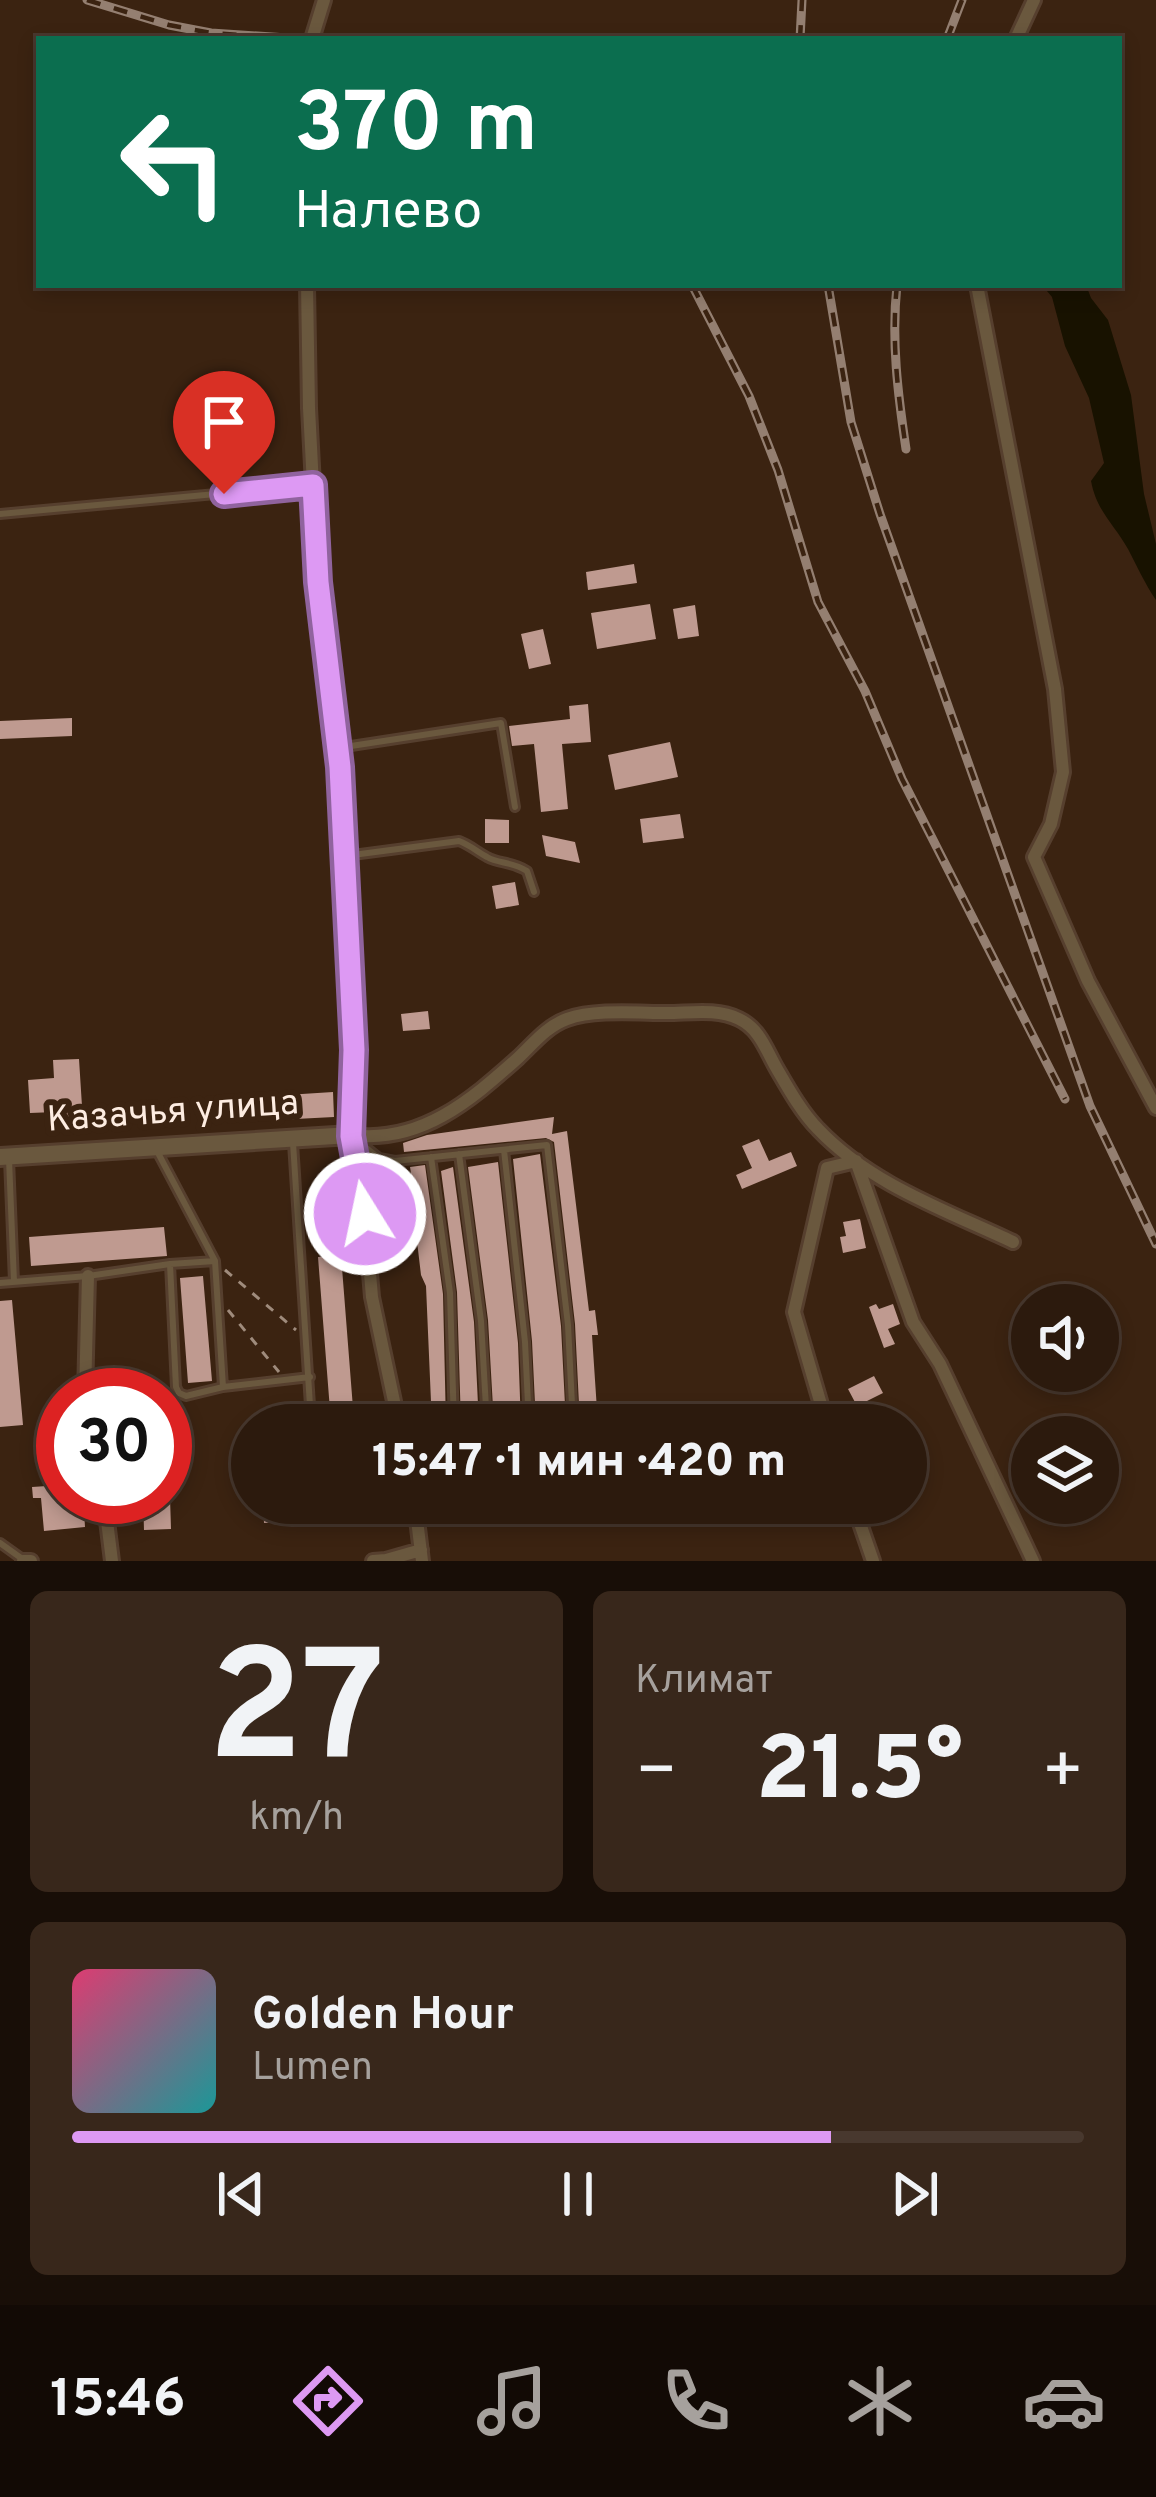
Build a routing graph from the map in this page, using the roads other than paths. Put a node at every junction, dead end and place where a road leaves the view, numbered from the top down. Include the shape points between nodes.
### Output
1 (324, 0) edge
2 (1034, 0) edge
3 (313, 36) edge
4 (1017, 36) edge
5 (308, 288) edge
6 (977, 288) edge
7 (313, 485) junction
8 (0, 514) edge
9 (338, 748) junction
10 (515, 807) dead end
11 (344, 856) junction
12 (534, 892) dead end
13 (1156, 1108) edge
14 (351, 1136) junction
15 (292, 1139) junction
16 (155, 1148) junction
17 (504, 1150) junction
18 (459, 1154) junction
19 (4, 1157) edge
20 (431, 1157) junction
21 (856, 1160) junction
22 (1013, 1242) dead end
23 (215, 1261) junction
24 (170, 1264) junction
25 (88, 1276) junction
26 (14, 1282) junction
27 (0, 1283) edge
28 (86, 1368) edge
29 (310, 1377) junction
30 (224, 1387) junction
31 (311, 1404) edge
32 (395, 1404) edge
33 (453, 1404) edge
34 (486, 1404) edge
35 (528, 1404) edge
36 (572, 1404) edge
37 (821, 1404) edge
38 (107, 1524) edge
39 (418, 1524) edge
40 (860, 1524) edge
41 (0, 1543) edge
42 (422, 1555) edge
43 (26, 1560) edge
44 (112, 1561) edge
45 (373, 1561) edge
46 (873, 1561) edge
47 (1033, 1561) edge

1 - 3 street
2 - 4 street
5 - 7 street
6 - 13 street via 1057,710 1063,772 1034,857
7 - 8 lane
7 - 9 street
9 - 10 lane via 501,723
9 - 11 street
11 - 12 lane via 459,841 526,871
11 - 14 street
14 - 15 street, Казачья улица
14 - 20 lane via 379,1158
14 - 21 street via 406,1133 455,1108 567,1018 703,1011 739,1019 761,1036 816,1128
14 - 32 street
15 - 16 street, Казачья улица
15 - 29 lane
16 - 19 street, Казачья улица
16 - 23 lane
17 - 18 lane
17 - 35 lane
17 - 36 lane via 547,1145
18 - 20 lane
18 - 34 lane
19 - 26 lane
20 - 33 lane via 450,1293
21 - 22 street via 874,1177
21 - 37 street via 827,1168 794,1312
21 - 47 street via 914,1322
23 - 24 lane
23 - 30 lane
24 - 25 lane
24 - 30 lane via 176,1387 186,1396
25 - 26 lane
25 - 28 street
26 - 27 lane
29 - 30 lane
29 - 31 lane
38 - 44 street
39 - 42 street
40 - 46 street
41 - 43 lane
42 - 45 street

